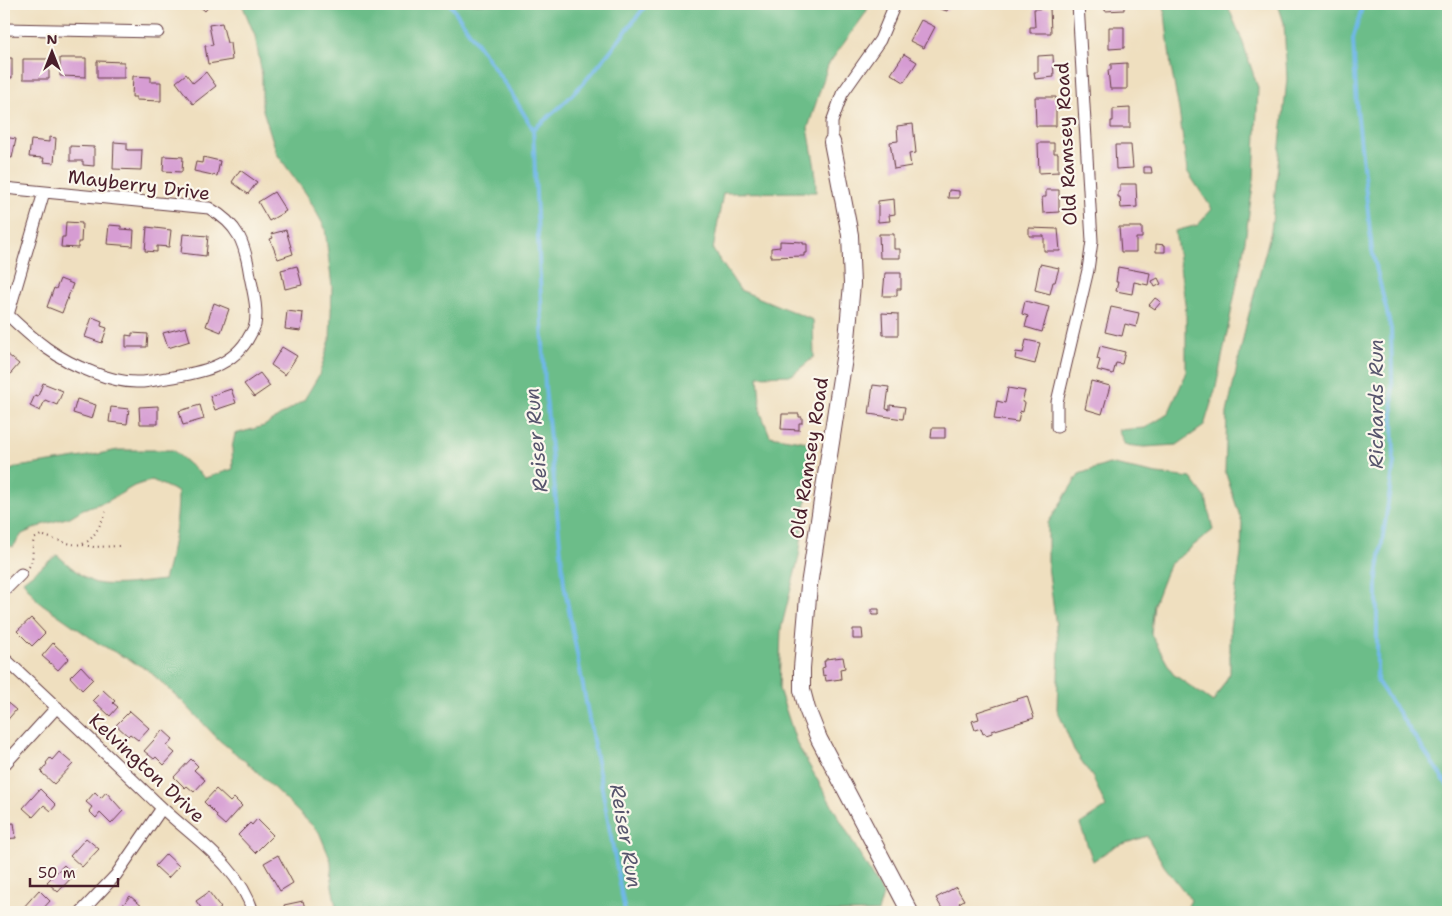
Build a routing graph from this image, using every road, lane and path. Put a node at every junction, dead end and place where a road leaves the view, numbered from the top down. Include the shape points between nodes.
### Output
1 (895, 4) edge
2 (1078, 4) edge
3 (4, 30) edge
4 (158, 32) dead end
5 (832, 142) joint
6 (4, 188) edge
7 (44, 192) junction
8 (6, 317) edge
9 (1057, 428) dead end
10 (106, 512) dead end
11 (82, 545) junction
12 (120, 546) dead end
13 (21, 574) joint
14 (4, 591) edge
15 (4, 658) edge
16 (57, 707) junction
17 (4, 765) edge
18 (162, 808) junction
19 (81, 912) edge
20 (253, 912) edge
21 (910, 912) edge

1 - 5 street, Old Ramsey Road via 880,40 842,94 832,122
2 - 9 street, Old Ramsey Road via 1092,240 1057,402
3 - 4 street
5 - 21 street, Old Ramsey Road via 850,236 852,284 846,349 809,585 802,690 820,740
6 - 7 street, Mayberry Drive
7 - 8 street
7 - 8 street, Mayberry Drive via 190,205 209,208 223,216 238,231 247,253 255,326 236,355 219,365 140,382 116,380 72,364 36,342
10 - 11 path via 91,540
11 - 12 path
11 - 13 path via 40,536 34,539 33,558
13 - 14 street
15 - 16 street, Kelvington Drive
16 - 17 street
16 - 18 street, Kelvington Drive
18 - 19 street via 116,875
18 - 20 street, Kelvington Drive via 227,867 249,898

